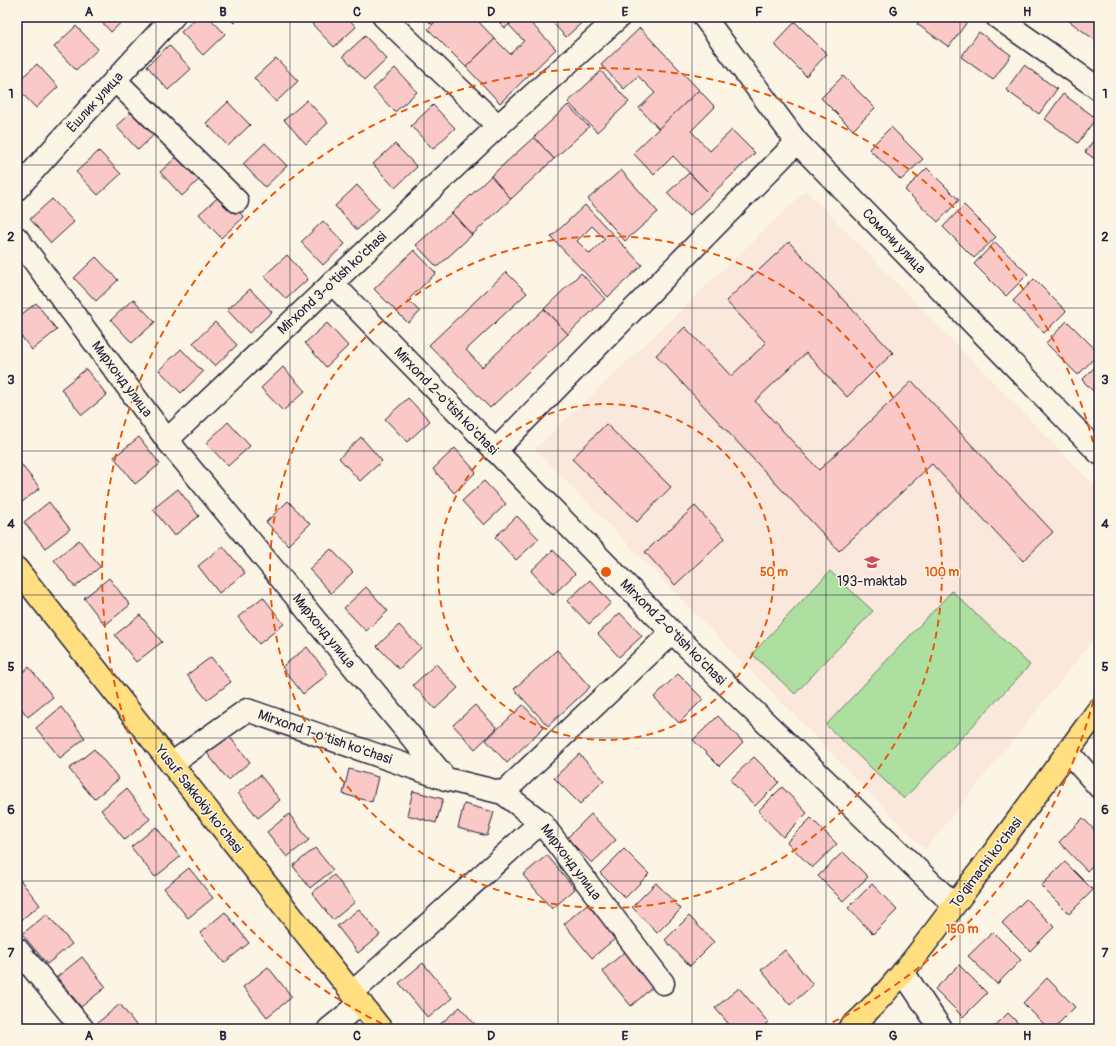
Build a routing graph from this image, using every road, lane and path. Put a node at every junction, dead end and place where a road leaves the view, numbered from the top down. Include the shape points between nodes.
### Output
1 (174, 17) edge
2 (384, 17) edge
3 (619, 17) edge
4 (704, 17) edge
5 (997, 17) edge
6 (115, 80) junction
7 (1099, 89) edge
8 (498, 126) junction
9 (797, 142) junction
10 (17, 189) edge
11 (237, 201) dead end
12 (17, 238) edge
13 (332, 283) junction
14 (167, 440) junction
15 (495, 451) junction
16 (1099, 452) edge
17 (17, 569) edge
18 (672, 632) junction
19 (1099, 709) edge
20 (1068, 752) junction
21 (171, 764) junction
22 (446, 779) junction
23 (1099, 787) edge
24 (503, 793) junction
25 (541, 822) junction
26 (954, 905) junction
27 (17, 949) edge
28 (903, 972) junction
29 (663, 983) dead end
30 (356, 998) junction
31 (83, 1029) edge
32 (329, 1029) edge
33 (381, 1029) edge
34 (850, 1029) edge
35 (941, 1029) edge

1 - 6 street, Ёшлик улица
2 - 8 street
3 - 8 street, Mirxond 3-o'tish ko'chasi
4 - 9 street, Сомони улица
5 - 7 street
6 - 10 street, Ёшлик улица
6 - 11 street
8 - 13 street, Mirxond 3-o'tish ko'chasi
9 - 15 street
9 - 16 street, Сомони улица
12 - 14 street, Мирхонд улица
13 - 14 street, Mirxond 3-o'tish ko'chasi
13 - 15 street, Mirxond 2-o'tish ko'chasi
14 - 22 street, Мирхонд улица
15 - 18 street, Mirxond 2-o'tish ko'chasi
17 - 21 main road, Yusuf Sakkokiy ko'chasi
18 - 24 street
18 - 26 street, Mirxond 2-o'tish ko'chasi
19 - 20 main road, To'qimachi ko'chasi
20 - 23 street
20 - 26 main road, To'qimachi ko'chasi
21 - 22 street, Mirxond 1-o'tish ko'chasi via 247,710
21 - 30 main road, Yusuf Sakkokiy ko'chasi
22 - 24 street, Мирхонд улица
24 - 25 street, Мирхонд улица
25 - 29 street, Мирхонд улица
25 - 30 street
26 - 28 main road, To'qimachi ko'chasi
27 - 31 street
28 - 34 main road, To'qimachi ko'chasi
28 - 35 street
30 - 32 street
30 - 33 main road, Yusuf Sakkokiy ko'chasi

